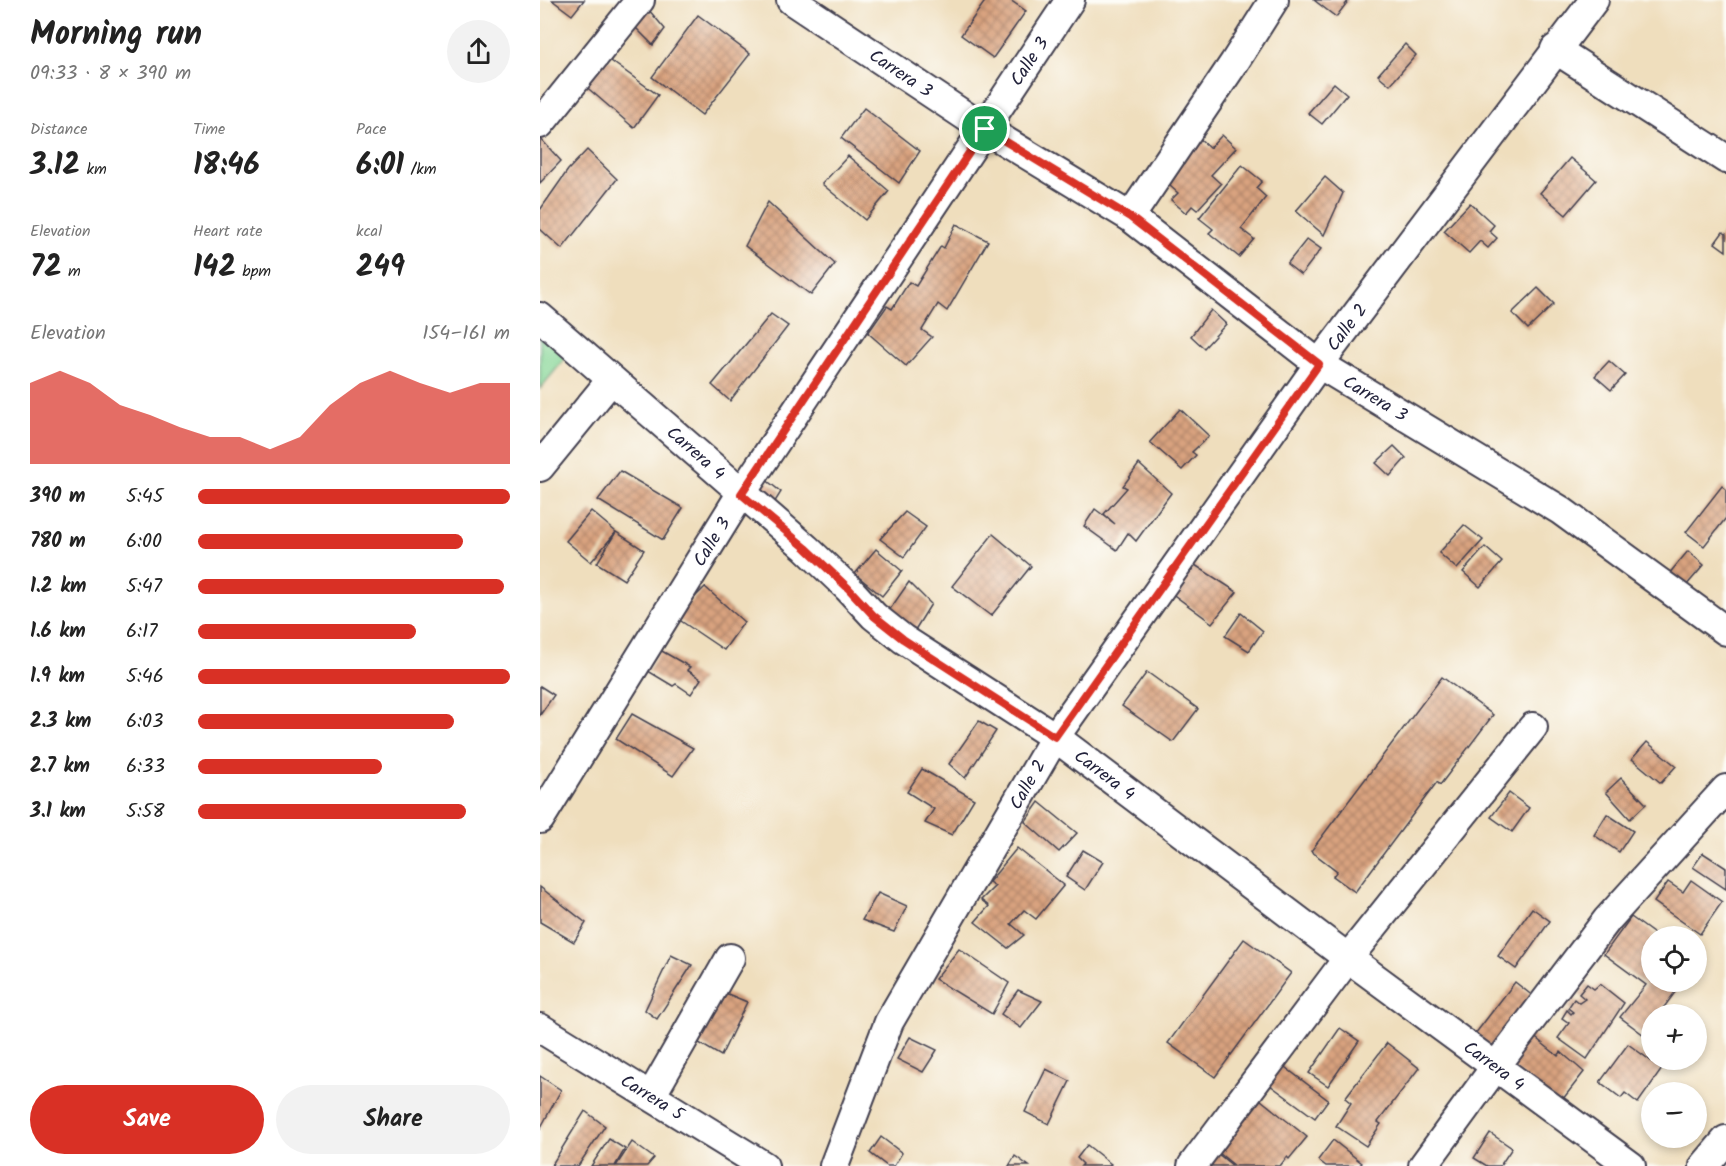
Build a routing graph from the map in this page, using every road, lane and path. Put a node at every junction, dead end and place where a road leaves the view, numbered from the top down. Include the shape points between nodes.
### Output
1 (640, 0) edge
2 (791, 0) edge
3 (1070, 0) edge
4 (1274, 0) edge
5 (1594, 0) edge
6 (1555, 49) junction
7 (540, 124) edge
8 (985, 129) junction
9 (1726, 159) edge
10 (1126, 215) junction
11 (540, 317) edge
12 (1319, 364) junction
13 (611, 380) junction
14 (540, 467) edge
15 (741, 494) junction
16 (1726, 631) edge
17 (1533, 727) dead end
18 (1055, 737) junction
19 (1726, 789) edge
20 (540, 819) edge
21 (730, 957) dead end
22 (1348, 958) junction
23 (540, 1028) edge
24 (1496, 1066) junction
25 (651, 1096) junction
26 (1726, 1140) edge
27 (763, 1166) edge
28 (834, 1166) edge
29 (1192, 1166) edge
30 (1423, 1166) edge
31 (1631, 1166) edge
32 (1704, 1166) edge

1 - 7 street
2 - 8 street, Carrera 3
3 - 8 street, Calle 3
4 - 10 street via 1228,73
5 - 6 street, Calle 2
6 - 9 street
6 - 12 street, Calle 2
8 - 10 street, Carrera 3
8 - 15 street, Calle 3
10 - 12 street, Carrera 3
11 - 13 street, Carrera 4
12 - 16 street, Carrera 3 via 1560,510
12 - 18 street, Calle 2
13 - 14 street
13 - 15 street, Carrera 4
15 - 18 street, Carrera 4 via 806,548 874,616 903,639
15 - 20 street, Calle 3
17 - 22 street
18 - 22 street, Carrera 4
18 - 28 street, Calle 2 via 889,1022
19 - 24 street via 1607,920
21 - 25 street
22 - 24 street, Carrera 4
22 - 29 street
23 - 25 street, Carrera 5
24 - 30 street
24 - 31 street, Carrera 4
25 - 27 street, Carrera 5
26 - 32 street

